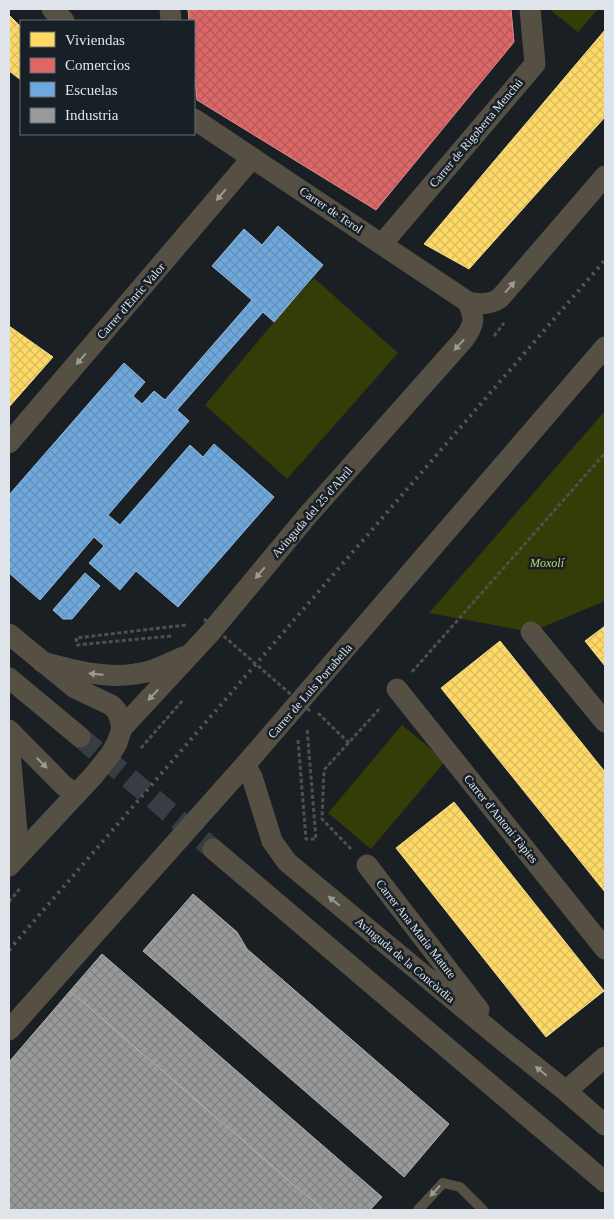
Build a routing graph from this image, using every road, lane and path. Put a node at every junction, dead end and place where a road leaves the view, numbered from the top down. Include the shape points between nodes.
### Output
1 (52, 9) edge
2 (530, 9) edge
3 (63, 20) edge
4 (195, 120) edge
5 (252, 158) junction
6 (605, 176) edge
7 (382, 244) junction
8 (468, 302) junction
9 (605, 347) edge
10 (9, 443) edge
11 (605, 453) edge
12 (200, 624) dead end
13 (186, 625) dead end
14 (531, 632) dead end
15 (9, 634) edge
16 (172, 636) dead end
17 (192, 652) junction
18 (42, 662) junction
19 (9, 678) edge
20 (397, 689) junction
21 (306, 716) dead end
22 (313, 721) dead end
23 (605, 722) edge
24 (122, 728) junction
25 (307, 728) dead end
26 (9, 730) edge
27 (80, 737) tunnel mouth
28 (298, 737) dead end
29 (9, 741) edge
30 (349, 743) junction
31 (245, 766) junction
32 (77, 794) junction
33 (213, 849) tunnel mouth
34 (14, 860) edge
35 (367, 865) joint
36 (605, 949) edge
37 (9, 1030) edge
38 (502, 1040) junction
39 (605, 1057) edge
40 (566, 1091) junction
41 (605, 1125) edge
42 (605, 1182) edge
43 (418, 1210) edge
44 (483, 1210) edge

1 - 3 street
2 - 7 street, Carrer de Rigoberta Menchú via 535,64
4 - 5 street, Carrer de Terol
5 - 7 street, Carrer de Terol
5 -> 10 street, Carrer d'Enric Valor
8 -> 6 street via 478,305 500,298
7 - 8 street, Carrer de Terol
8 -> 17 street, Avinguda del 25 d'Abril via 473,318 471,330 464,339
9 - 31 street, Carrer de Luis Portabella
11 - 20 path
12 - 21 path, bridge via 204,618 310,711
13 - 16 path via 76,638 77,645
14 - 23 street
15 - 18 street
17 -> 18 street via 155,669 115,676 85,673
17 -> 24 street, Avinguda del 25 d'Abril
18 - 24 street via 75,688 115,709
19 - 27 street
20 - 30 path
20 - 36 street, Carrer d'Antoni Tàpies
22 - 30 path via 319,714
24 - 32 street, Avinguda del 25 d'Abril via 110,755
25 - 28 path via 316,839 306,839
26 -> 32 street via 63,785
29 - 34 street
30 - 35 path via 324,770 322,819
31 - 37 street, Carrer de Luis Portabella
38 -> 31 street, Avinguda de la Concòrdia via 287,862 272,841 252,777
32 - 34 street, Avinguda del 25 d'Abril
33 - 42 street
35 - 38 street, Carrer Ana Maria Matute
40 -> 38 street, Avinguda de la Concòrdia
39 - 40 street
40 - 41 street, Avinguda de la Concòrdia
44 -> 43 lane via 460,1187 443,1183

